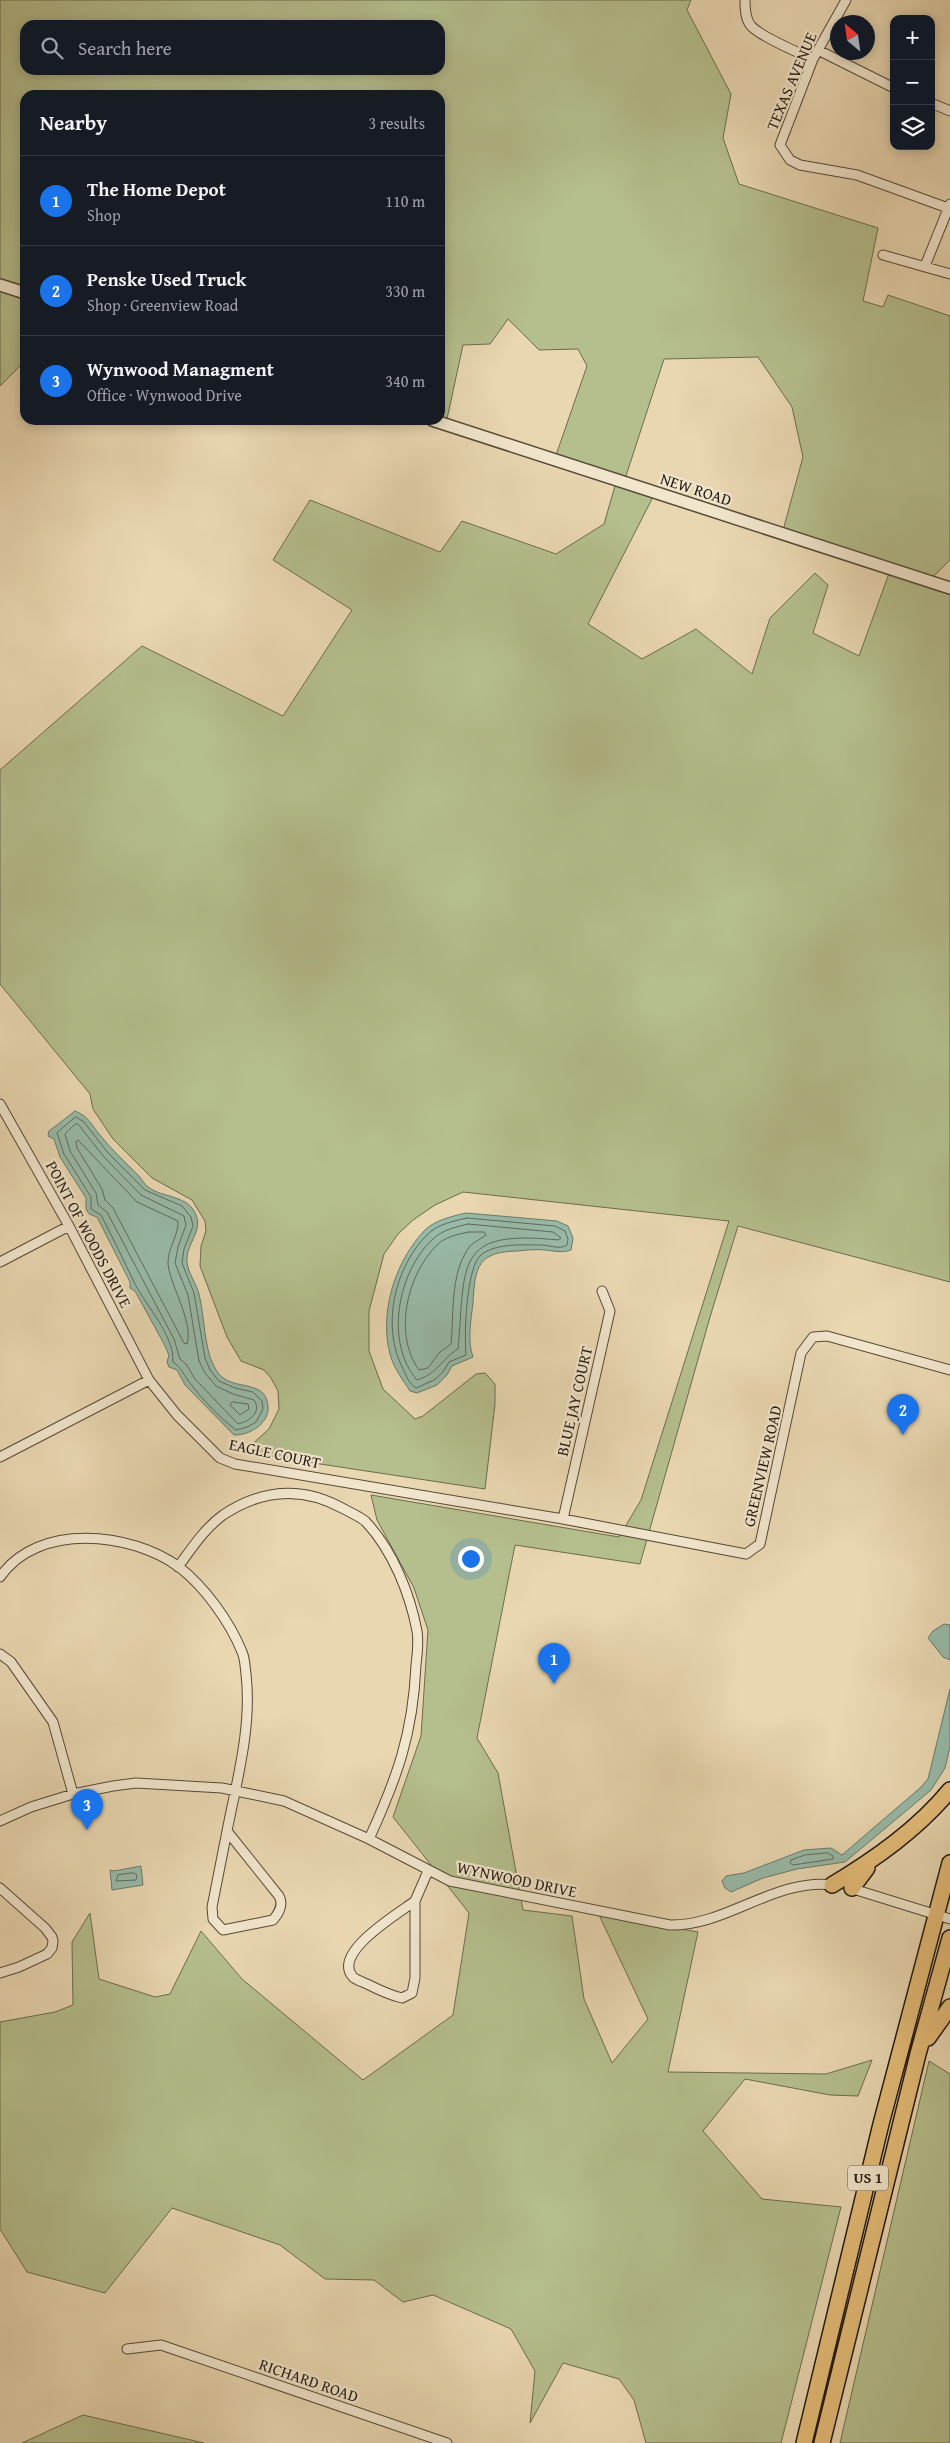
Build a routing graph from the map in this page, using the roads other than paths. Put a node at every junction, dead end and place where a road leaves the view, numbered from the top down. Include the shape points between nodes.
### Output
1 (745, 0) edge
2 (846, 0) edge
3 (818, 50) junction
4 (813, 59) junction
5 (890, 86) edge
6 (935, 105) edge
7 (950, 111) edge
8 (949, 206) edge
9 (882, 255) dead end
10 (925, 266) junction
11 (950, 274) edge
12 (0, 286) edge
13 (20, 292) edge
14 (445, 424) edge
15 (950, 588) edge
16 (0, 1104) edge
17 (69, 1226) junction
18 (0, 1262) edge
19 (602, 1291) dead end
20 (950, 1370) edge
21 (149, 1380) junction
22 (0, 1458) edge
23 (563, 1519) junction
24 (178, 1567) junction
25 (0, 1577) edge
26 (0, 1654) edge
27 (950, 1790) edge
28 (235, 1791) junction
29 (73, 1794) junction
30 (0, 1821) edge
31 (227, 1832) junction
32 (370, 1840) junction
33 (873, 1860) junction
34 (950, 1863) edge
35 (428, 1870) junction
36 (832, 1885) junction
37 (0, 1888) edge
38 (852, 1888) junction
39 (415, 1901) junction
40 (944, 1917) edge
41 (950, 1938) edge
42 (0, 1973) edge
43 (950, 2008) edge
44 (918, 2054) junction
45 (127, 2349) dead end
46 (447, 2443) edge
47 (804, 2443) edge
48 (822, 2443) edge

1 - 4 street via 750,26
2 - 3 street, TEXAS AVENUE
3 - 4 street, TEXAS AVENUE
3 - 5 street
4 - 8 street, TEXAS AVENUE via 780,145 790,160 856,175
6 - 7 street
8 - 10 street
9 - 10 street
10 - 11 street
12 - 13 street
14 - 15 street, NEW ROAD
16 - 17 street, POINT OF WOODS DRIVE
17 - 18 street
17 - 21 street, POINT OF WOODS DRIVE
19 - 23 street, BLUE JAY COURT via 610,1311
20 - 23 street, GREENVIEW ROAD via 827,1336 813,1337 802,1353 760,1544 746,1554
21 - 22 street
21 - 23 street, EAGLE COURT via 177,1415 220,1458 236,1464
24 - 25 street via 137,1546 92,1537 56,1540 27,1553 5,1569
24 - 28 street via 217,1606 243,1652 248,1710
24 - 32 street via 204,1531 222,1516 245,1502 284,1493 324,1498 365,1521 381,1542 394,1564 418,1633 408,1738 394,1785
26 - 29 street via 11,1662 53,1722
27 - 33 highway via 937,1806
28 - 29 street, WYNWOOD DRIVE via 136,1783
28 - 31 street
28 - 32 street, WYNWOOD DRIVE via 284,1801
29 - 30 street, WYNWOOD DRIVE via 30,1807
31 - 31 street via 212,1907 213,1919 223,1930 273,1920 282,1900
32 - 35 street, WYNWOOD DRIVE
33 - 36 highway
33 - 38 highway
34 - 40 highway, US 1
35 - 36 street, WYNWOOD DRIVE via 450,1881 670,1925 690,1925 713,1919 787,1888 806,1884
35 - 39 street
36 - 38 street, WYNWOOD DRIVE
37 - 42 street via 45,1928 53,1942 46,1954
38 - 40 street, WYNWOOD DRIVE
39 - 39 street via 359,1944 350,1956 353,1977 388,1995 402,1998 412,1993 415,1978
40 - 47 highway, US 1 via 881,2124
41 - 44 highway, US 1
43 - 44 highway
44 - 48 highway, US 1
45 - 46 street, RICHARD ROAD via 161,2345

